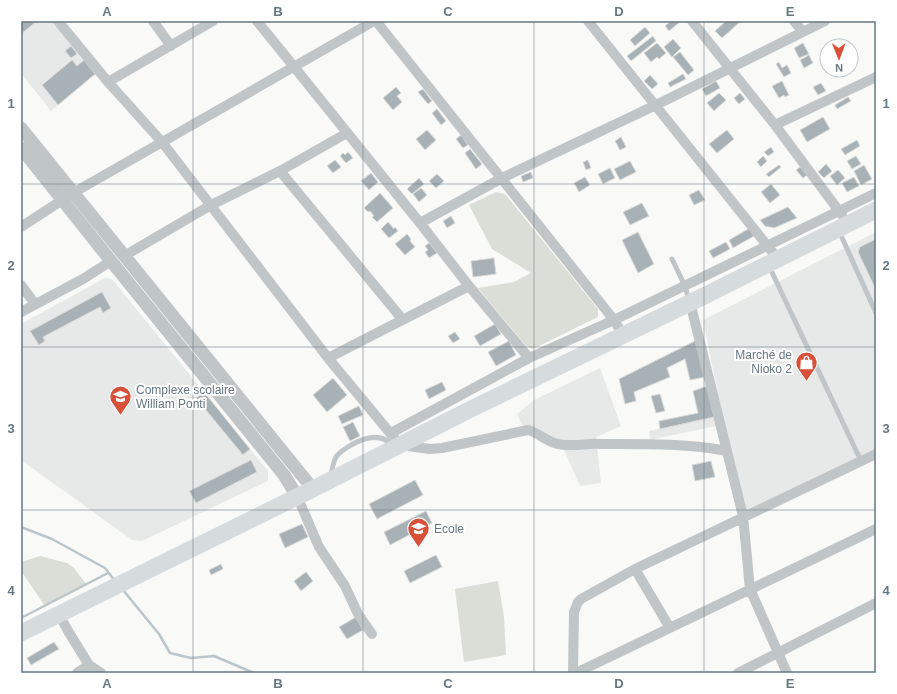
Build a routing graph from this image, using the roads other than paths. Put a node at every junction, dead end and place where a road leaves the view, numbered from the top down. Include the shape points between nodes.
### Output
1 (58, 21) edge
2 (153, 21) edge
3 (213, 21) edge
4 (257, 21) edge
5 (375, 21) edge
6 (588, 21) edge
7 (692, 21) edge
8 (794, 21) edge
9 (825, 21) edge
10 (803, 32) junction
11 (171, 46) junction
12 (294, 67) junction
13 (730, 68) junction
14 (876, 77) edge
15 (108, 82) junction
16 (656, 105) junction
17 (775, 125) junction
18 (21, 128) edge
19 (347, 133) junction
20 (162, 142) junction
21 (21, 148) edge
22 (280, 171) junction
23 (502, 178) junction
24 (876, 193) edge
25 (68, 196) junction
26 (211, 205) junction
27 (876, 210) edge
28 (841, 221) junction
29 (420, 222) junction
30 (21, 227) edge
31 (768, 245) junction
32 (124, 256) junction
33 (672, 259) dead end
34 (111, 261) junction
35 (773, 262) junction
36 (21, 285) edge
37 (469, 286) junction
38 (685, 286) junction
39 (690, 302) junction
40 (35, 304) junction
41 (21, 312) edge
42 (876, 313) edge
43 (403, 320) junction
44 (614, 320) junction
45 (623, 335) junction
46 (328, 358) junction
47 (529, 358) junction
48 (395, 442) junction
49 (728, 451) junction
50 (876, 454) edge
51 (861, 461) junction
52 (313, 489) junction
53 (297, 496) junction
54 (743, 516) junction
55 (876, 529) edge
56 (634, 569) junction
57 (750, 589) junction
58 (876, 603) edge
59 (59, 614) junction
60 (670, 628) junction
61 (21, 633) edge
62 (372, 634) dead end
63 (778, 654) junction
64 (89, 665) junction
65 (77, 673) edge
66 (101, 673) edge
67 (573, 673) edge
68 (576, 673) edge
69 (738, 673) edge
70 (787, 673) edge

1 - 15 street
2 - 11 street
3 - 11 street
4 - 12 street
5 - 12 street
5 - 23 street
6 - 16 street
7 - 13 street
8 - 10 street
9 - 10 street
10 - 13 street
11 - 15 street
12 - 19 street
12 - 20 street
13 - 16 street
13 - 17 street
14 - 17 street
15 - 20 street
16 - 23 street
16 - 31 street
17 - 28 street
18 - 25 street
19 - 22 street
19 - 29 street
20 - 25 street
20 - 26 street
21 - 25 street
22 - 26 street
22 - 43 street
23 - 29 street
23 - 44 street
24 - 28 street
25 - 30 street
25 - 32 street
25 - 34 street
26 - 32 street
26 - 46 street
27 - 28 highway
28 - 31 street
28 - 35 highway
28 - 42 lane
29 - 37 street
31 - 35 street
31 - 38 street
32 - 52 street
33 - 38 lane
34 - 40 street
34 - 53 street via 284,475
35 - 39 highway
35 - 51 lane
36 - 40 street
37 - 43 street
37 - 47 street
38 - 39 lane
38 - 44 street
39 - 45 highway
39 - 49 street
40 - 41 street
43 - 46 street
44 - 45 street
44 - 47 street
45 - 48 highway
46 - 48 street
47 - 48 street
48 - 49 street via 430,449 442,448 528,430 557,444 566,445 686,445
48 - 52 highway
49 - 54 street
50 - 51 street
51 - 54 street
52 - 53 highway
53 - 59 highway
53 - 62 street via 358,614
54 - 56 street
54 - 57 street
55 - 57 street
56 - 60 street
56 - 67 street via 578,602 574,612
57 - 60 street
57 - 63 street
58 - 63 street
59 - 61 highway
59 - 64 street
60 - 68 street
63 - 69 street
63 - 70 street
64 - 65 street
64 - 66 street

